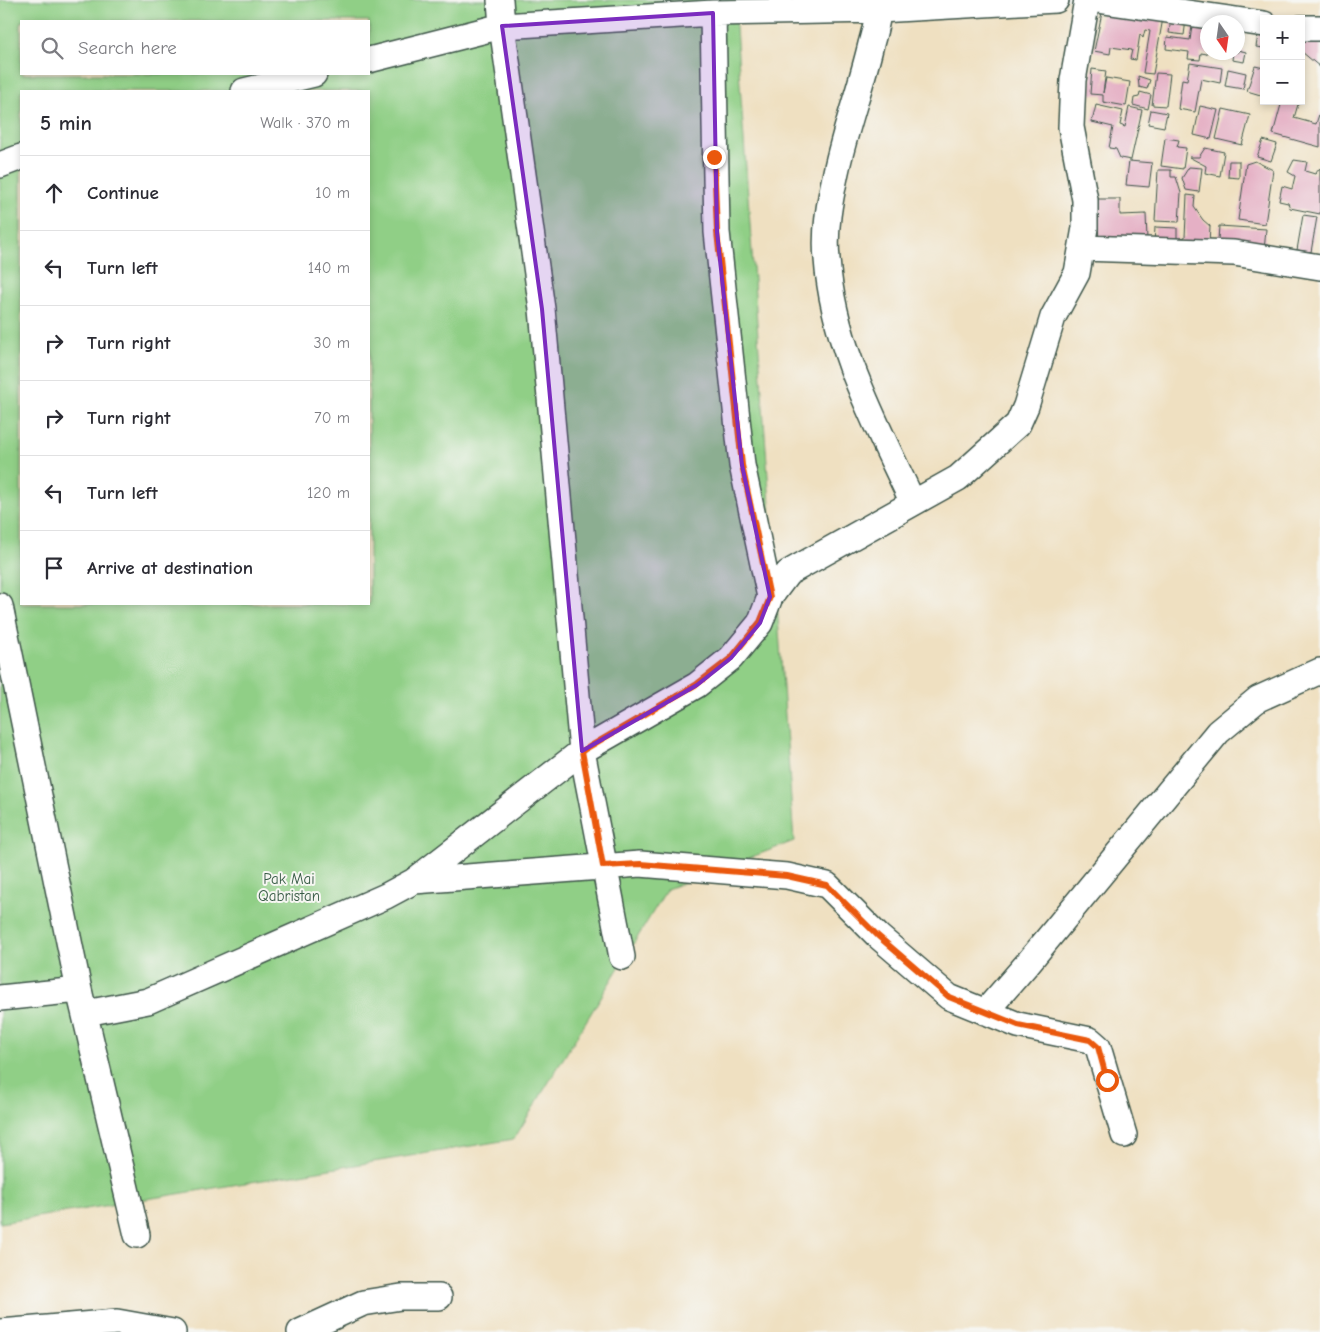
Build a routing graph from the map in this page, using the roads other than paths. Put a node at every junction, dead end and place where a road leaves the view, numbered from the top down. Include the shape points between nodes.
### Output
1 (500, 0) edge
2 (1056, 0) edge
3 (1087, 0) edge
4 (1098, 0) edge
5 (976, 2) edge
6 (879, 5) edge
7 (696, 9) edge
8 (1260, 23) edge
9 (502, 26) junction
10 (1305, 28) edge
11 (1320, 28) edge
12 (370, 60) edge
13 (310, 75) edge
14 (248, 90) edge
15 (20, 157) edge
16 (0, 165) edge
17 (1082, 248) junction
18 (1320, 267) edge
19 (913, 503) junction
20 (770, 597) junction
21 (0, 606) edge
22 (1320, 671) edge
23 (582, 751) junction
24 (603, 866) junction
25 (414, 881) junction
26 (622, 957) dead end
27 (0, 998) edge
28 (82, 1002) junction
29 (985, 1012) junction
30 (1124, 1136) dead end
31 (137, 1234) dead end
32 (439, 1298) dead end
33 (1, 1332) edge
34 (173, 1332) edge
35 (300, 1332) edge

1 - 9 street
2 - 5 street
3 - 17 street via 1072,80 1070,127 1085,200 1086,228
4 - 8 street
5 - 6 street
6 - 7 street
6 - 19 street via 836,171 827,224 826,258 832,301 849,364
7 - 9 street
7 - 20 street via 742,465
9 - 12 street
9 - 23 street via 542,309
10 - 11 street
13 - 14 street
15 - 16 street
17 - 18 street via 1234,253
17 - 19 street via 1077,273 1053,317 1018,424 958,478
19 - 20 street via 788,573
20 - 23 street via 760,622 731,658 697,684
21 - 28 street
22 - 29 street via 1258,699 1218,732
23 - 24 street
23 - 25 street
24 - 25 street
24 - 26 street
24 - 29 street via 640,864 777,875 827,885 878,936 949,997
25 - 28 street via 148,1002
27 - 28 street
28 - 31 street
29 - 30 street via 1018,1025 1090,1040 1098,1047
32 - 35 street via 400,1297 363,1303
33 - 34 street via 117,1322

